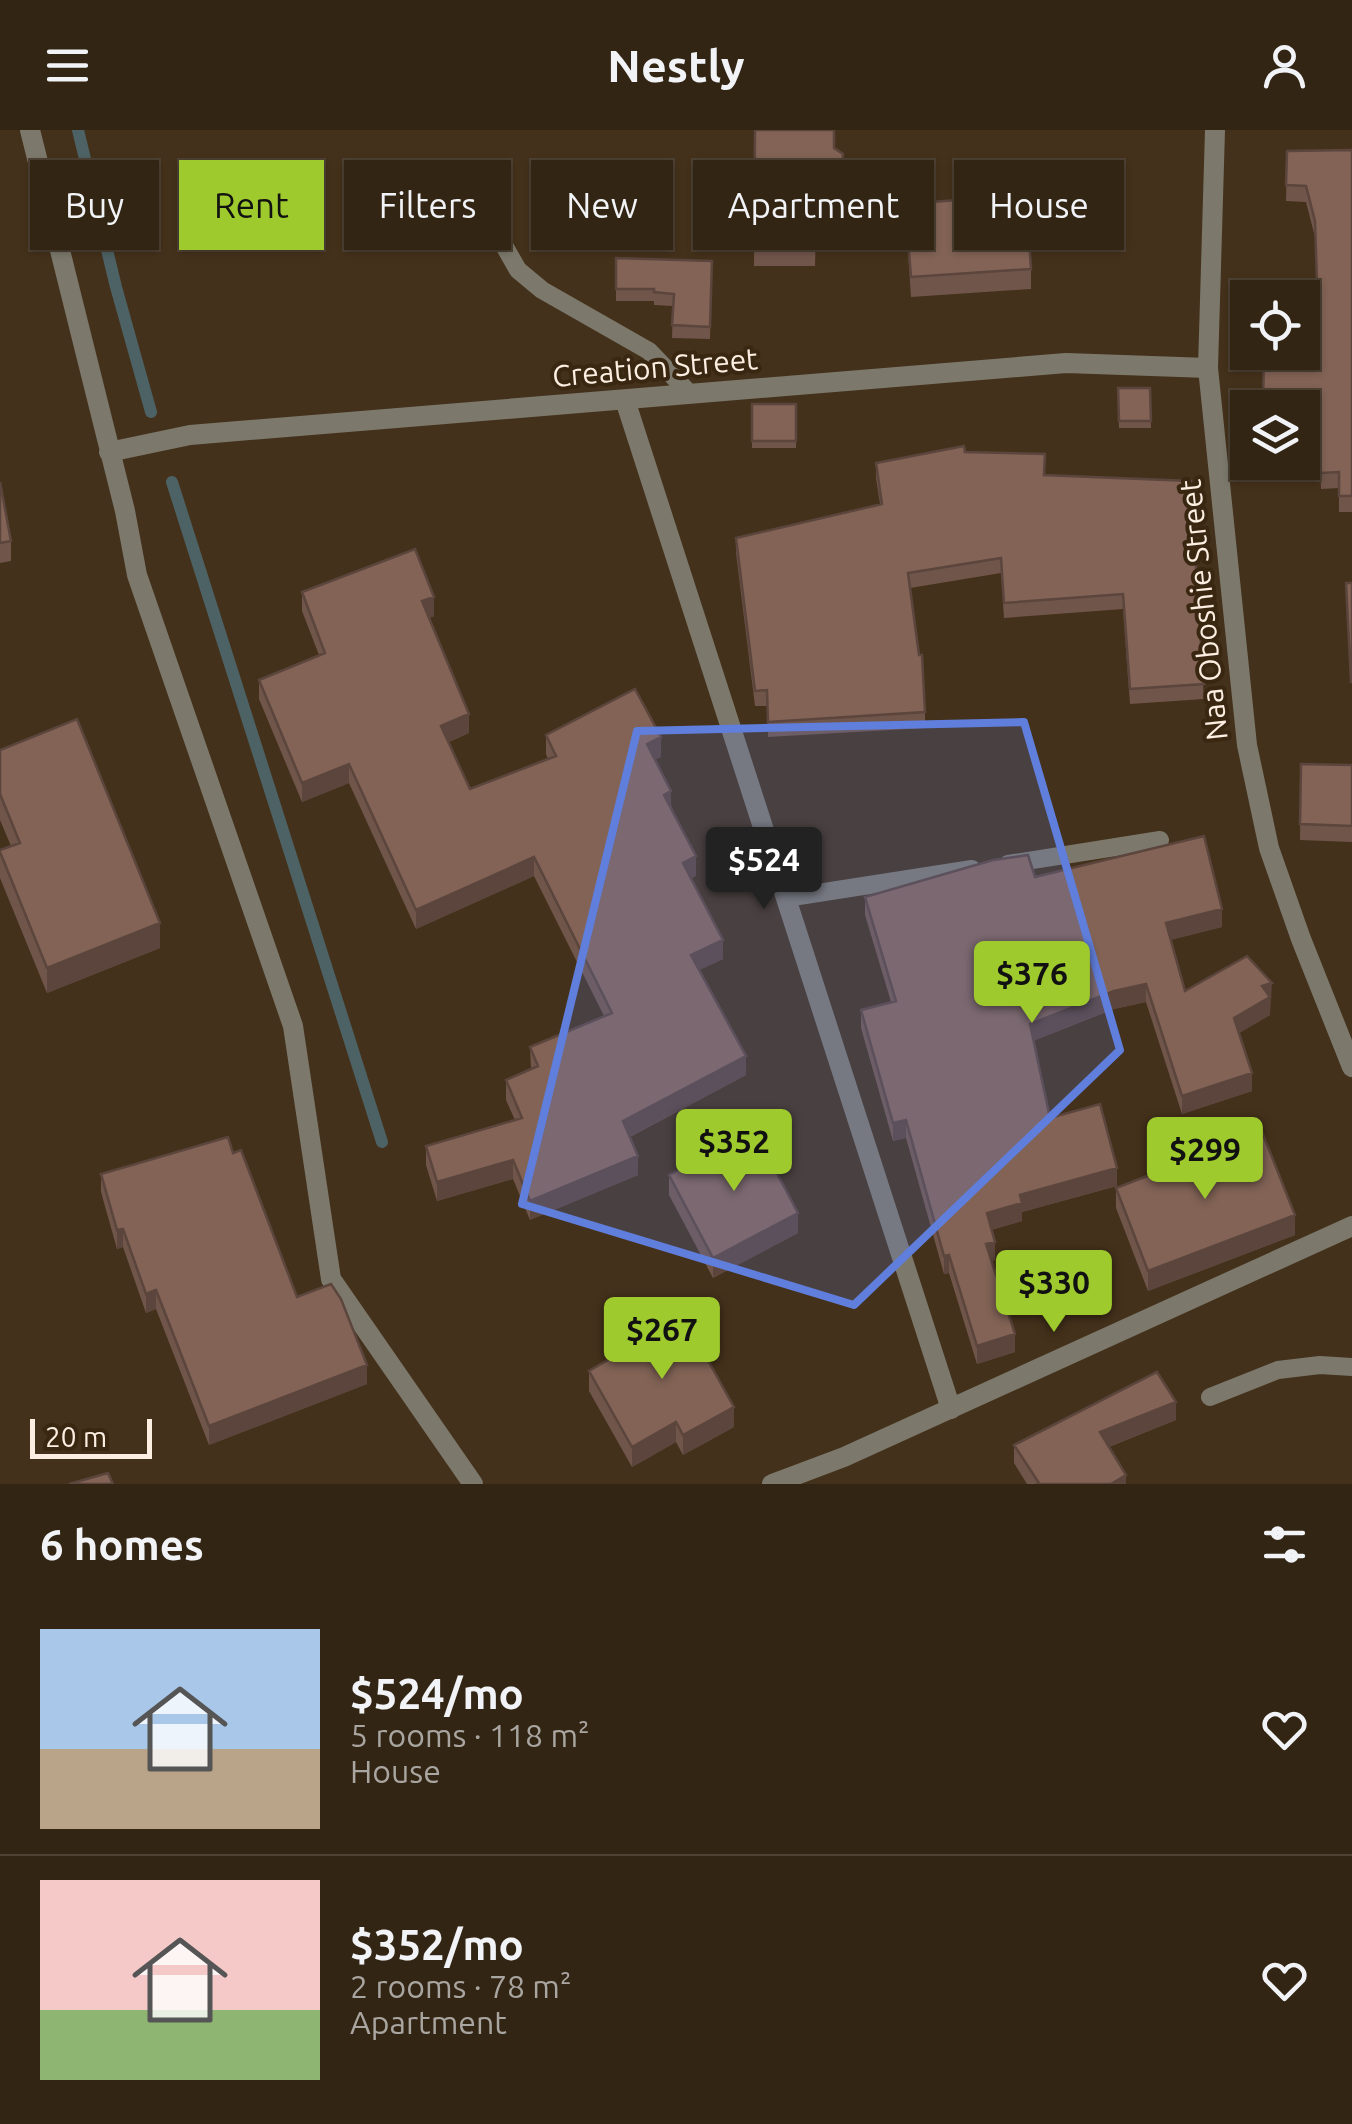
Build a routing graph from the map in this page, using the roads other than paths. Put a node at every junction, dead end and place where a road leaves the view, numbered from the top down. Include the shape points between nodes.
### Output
1 (30, 130) edge
2 (1215, 130) edge
3 (507, 250) edge
4 (1208, 368) junction
5 (690, 394) junction
6 (625, 400) junction
7 (109, 452) junction
8 (1160, 840) dead end
9 (786, 898) junction
10 (1352, 1067) edge
11 (1352, 1226) edge
12 (1352, 1367) edge
13 (1210, 1397) dead end
14 (951, 1409) junction
15 (473, 1484) edge
16 (772, 1484) edge

1 - 7 street
2 - 4 street, Naa Oboshie Street
3 - 5 lane via 530,280 649,351
4 - 5 street, Creation Street via 1066,363
4 - 10 street, Naa Oboshie Street via 1247,744 1269,848
5 - 6 street, Creation Street
6 - 7 street, Creation Street via 190,435
6 - 9 street
7 - 15 street via 137,575 293,1026 331,1279
8 - 9 lane
9 - 14 street
11 - 14 street
12 - 13 lane via 1278,1370
14 - 16 street

